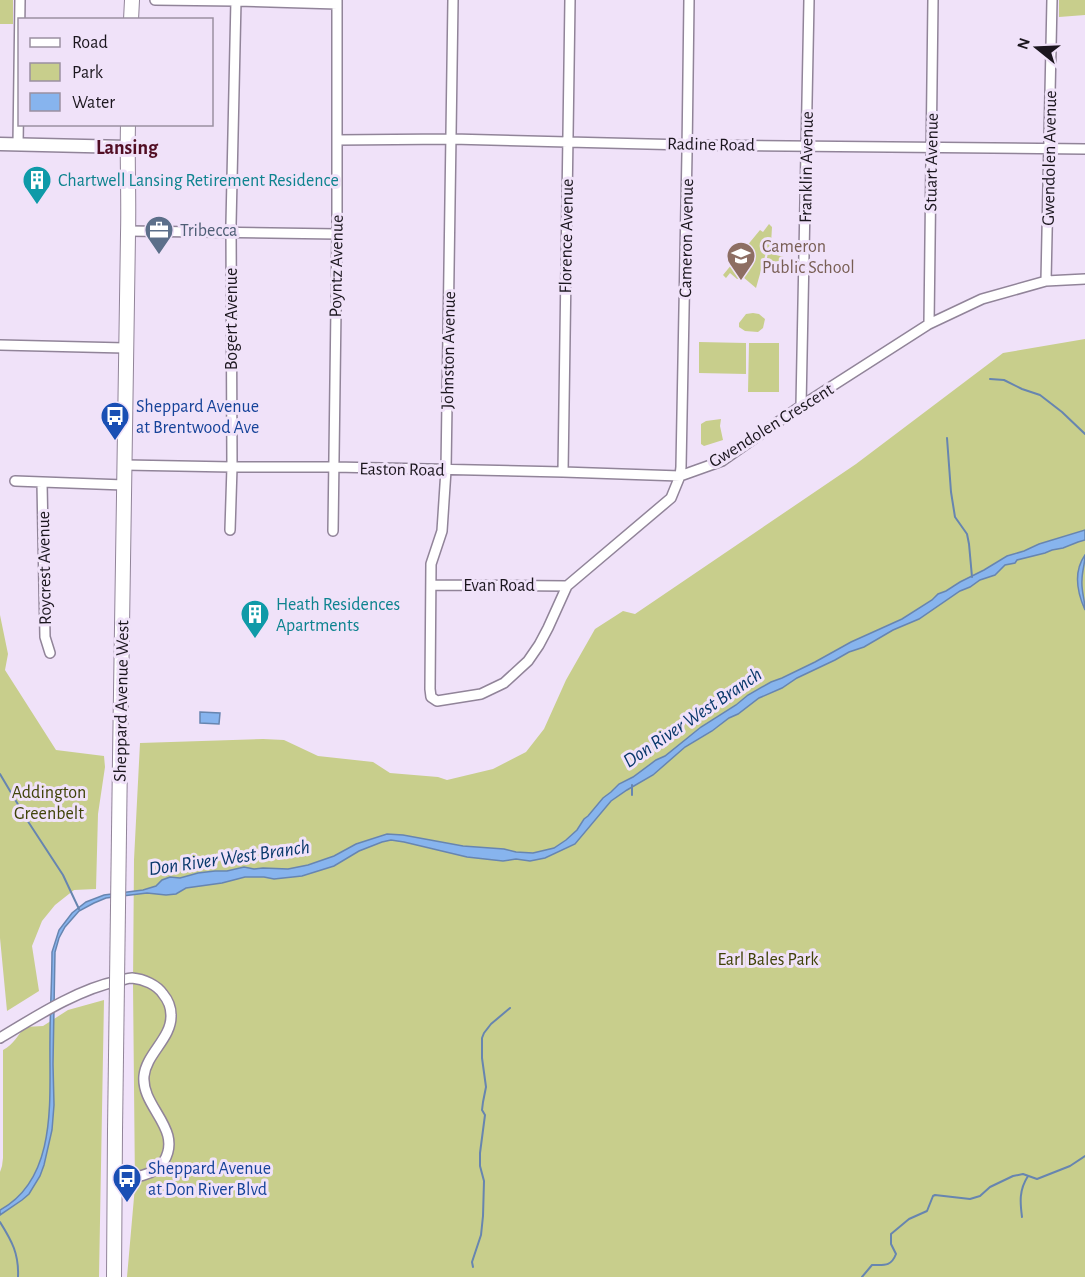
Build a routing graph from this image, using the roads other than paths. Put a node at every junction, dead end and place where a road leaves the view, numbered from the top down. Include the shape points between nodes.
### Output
1 (20, 0) edge
2 (132, 0) edge
3 (138, 0) edge
4 (156, 0) edge
5 (236, 0) edge
6 (453, 0) edge
7 (570, 0) edge
8 (689, 0) edge
9 (809, 0) edge
10 (933, 0) edge
11 (1052, 0) edge
12 (337, 2) edge
13 (20, 18) edge
14 (131, 18) edge
15 (18, 126) edge
16 (128, 126) edge
17 (452, 139) junction
18 (337, 140) junction
19 (567, 142) junction
20 (0, 144) edge
21 (18, 144) junction
22 (687, 145) junction
23 (807, 145) junction
24 (127, 147) junction
25 (931, 147) junction
26 (1048, 149) junction
27 (1085, 149) edge
28 (128, 231) junction
29 (231, 233) junction
30 (337, 234) junction
31 (1085, 279) edge
32 (1046, 280) junction
33 (929, 324) junction
34 (0, 345) edge
35 (125, 348) junction
36 (801, 406) junction
37 (125, 465) junction
38 (232, 467) junction
39 (334, 467) junction
40 (446, 470) junction
41 (563, 472) junction
42 (680, 476) junction
43 (15, 481) dead end
44 (42, 483) junction
45 (124, 485) junction
46 (230, 530) dead end
47 (333, 531) dead end
48 (430, 585) junction
49 (567, 586) junction
50 (50, 653) dead end
51 (0, 1038) edge
52 (114, 1179) junction
53 (114, 1277) edge

1 - 13 street
2 - 3 street
2 - 14 main road
4 - 5 street
5 - 12 street
5 - 29 street, Bogert Avenue
6 - 17 street, Johnston Avenue
7 - 19 street, Florence Avenue
8 - 22 street, Cameron Avenue
9 - 23 street, Franklin Avenue
10 - 25 street, Stuart Avenue
11 - 26 street, Gwendolen Avenue
12 - 18 street, Poyntz Avenue
15 - 21 street
16 - 24 main road, Sheppard Avenue West
17 - 18 street, Radine Road
17 - 19 street, Radine Road
17 - 40 street, Johnston Avenue
18 - 30 street, Poyntz Avenue
19 - 22 street, Radine Road
19 - 41 street, Florence Avenue
20 - 21 street
21 - 24 street
22 - 23 street, Radine Road
22 - 42 street, Cameron Avenue
23 - 25 street, Radine Road
23 - 36 street, Franklin Avenue
24 - 28 main road, Sheppard Avenue West
25 - 26 street, Radine Road
25 - 33 street, Stuart Avenue
26 - 27 street, Radine Road
26 - 32 street, Gwendolen Avenue
28 - 29 street
28 - 35 main road, Sheppard Avenue West
29 - 30 street
29 - 38 street, Bogert Avenue
30 - 39 street, Poyntz Avenue
31 - 32 street, Gwendolen Crescent
32 - 33 street, Gwendolen Crescent via 982,299
33 - 36 street, Gwendolen Crescent
34 - 35 street
35 - 37 main road, Sheppard Avenue West
36 - 42 street, Gwendolen Crescent via 722,460
37 - 38 street, Easton Road
37 - 45 main road, Sheppard Avenue West
38 - 39 street, Easton Road
38 - 46 street, Bogert Avenue
39 - 40 street, Easton Road
39 - 47 street, Poyntz Avenue
40 - 41 street, Easton Road
40 - 48 street, Johnston Avenue via 442,531 431,564
41 - 42 street, Easton Road
42 - 49 street via 671,498
43 - 44 street
44 - 45 street
44 - 50 street, Roycrest Avenue via 45,637
45 - 52 main road, Sheppard Avenue West, bridge
48 - 49 street, Evan Road
48 - 49 street, Johnston Avenue via 429,689 437,701 481,694 504,683 539,645
51 - 52 street via 101,984 131,978 160,989 172,1017 144,1076 147,1095 164,1123 168,1147 164,1162 154,1172
52 - 53 main road, Sheppard Avenue West

